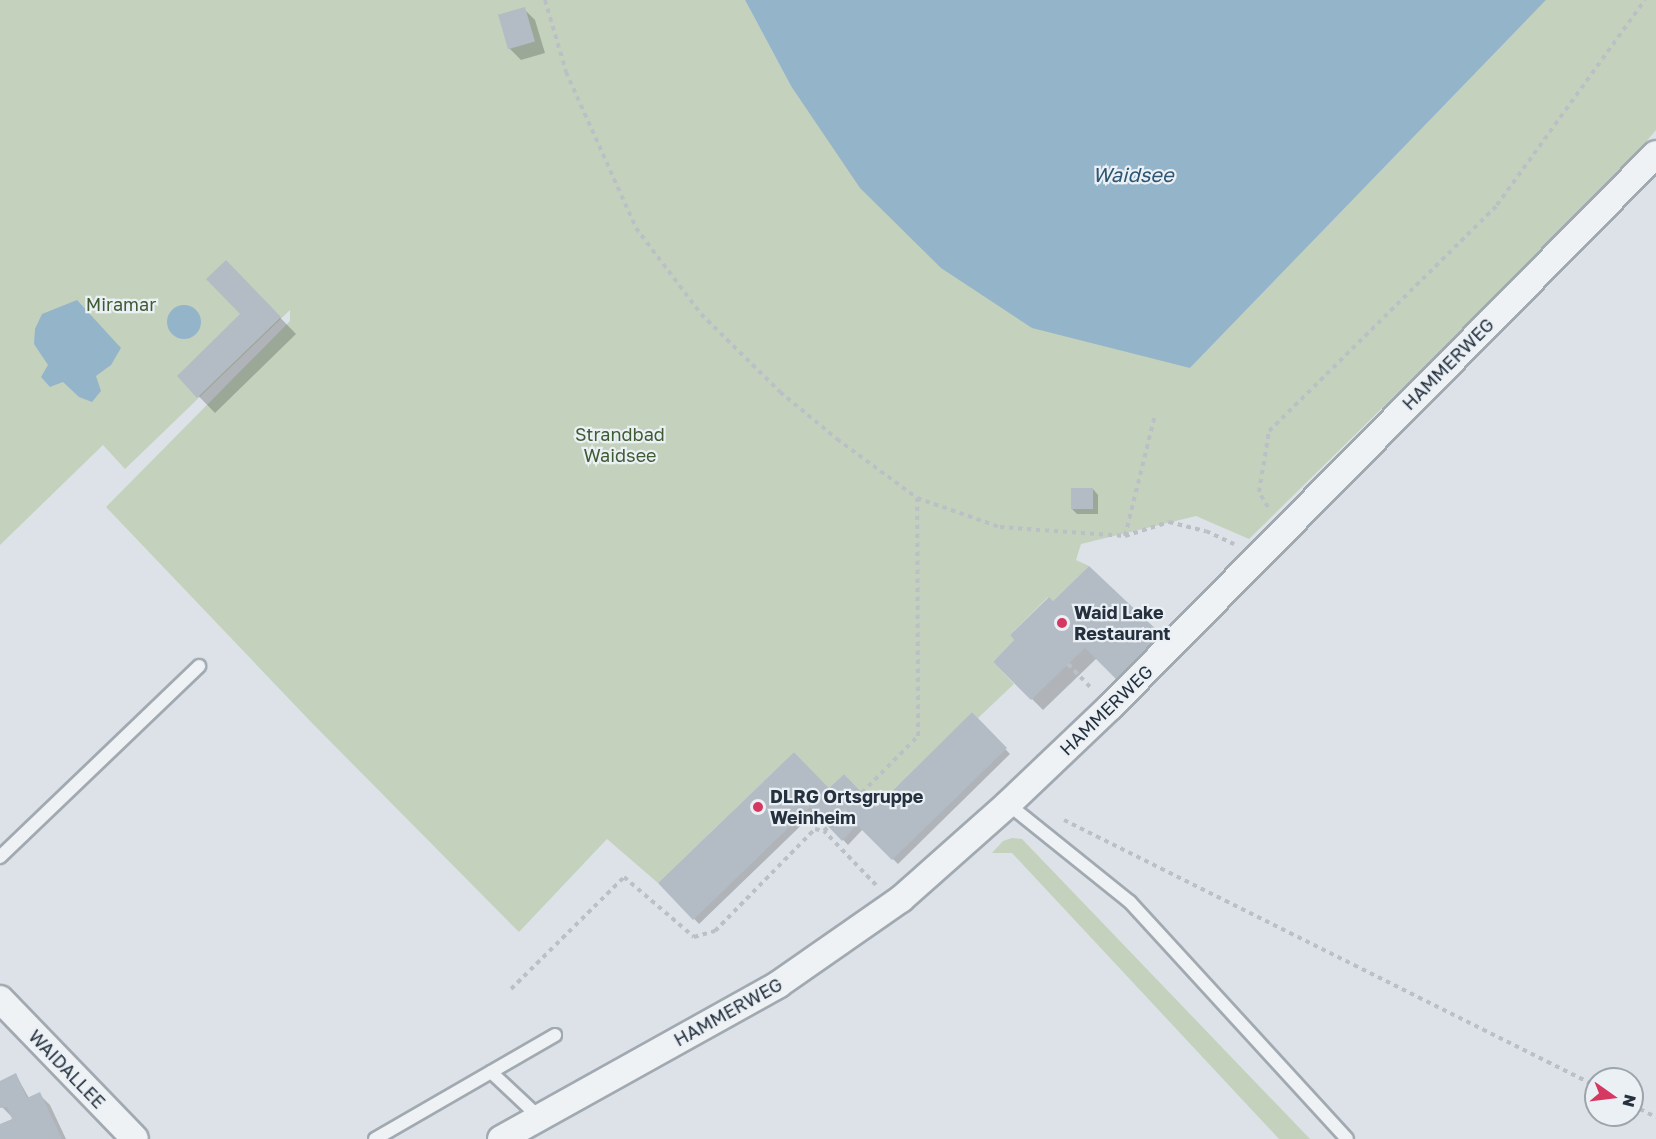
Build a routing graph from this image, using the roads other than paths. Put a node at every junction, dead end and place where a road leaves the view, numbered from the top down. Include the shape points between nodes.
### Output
1 (1656, 154) edge
2 (199, 666) dead end
3 (1008, 804) junction
4 (0, 857) edge
5 (0, 999) edge
6 (555, 1035) dead end
7 (491, 1072) junction
8 (539, 1117) junction
9 (135, 1139) edge
10 (375, 1139) edge
11 (501, 1139) edge
12 (1347, 1139) edge

1 - 3 street, HAMMERWEG
2 - 4 lane
3 - 8 street, HAMMERWEG via 894,904 779,984
3 - 12 lane via 1130,902
5 - 9 street, WAIDALLEE
6 - 7 lane
7 - 8 lane
7 - 10 lane
8 - 11 street, HAMMERWEG

